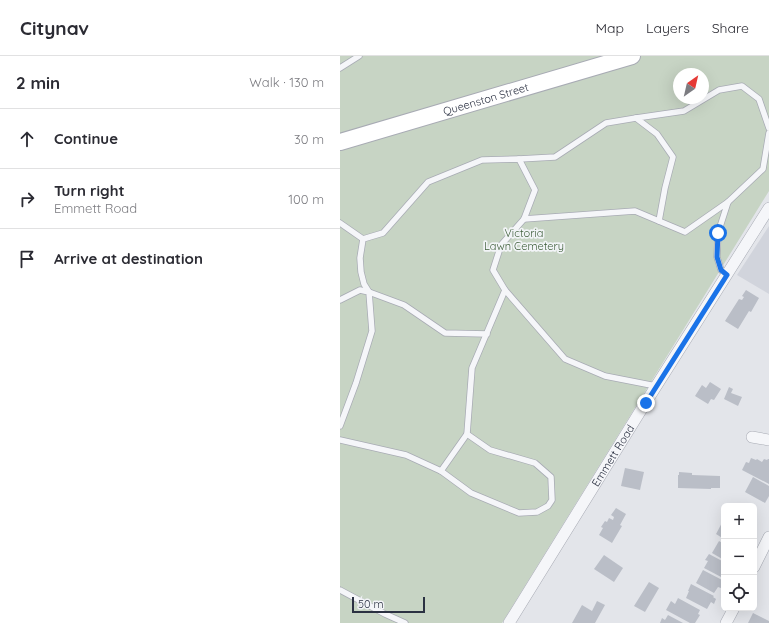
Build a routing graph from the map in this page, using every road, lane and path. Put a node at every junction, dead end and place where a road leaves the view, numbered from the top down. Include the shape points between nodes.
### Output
1 (359, 56) edge
2 (632, 56) edge
3 (340, 68) edge
4 (636, 118) junction
5 (769, 128) edge
6 (769, 133) edge
7 (340, 142) edge
8 (519, 159) junction
9 (728, 202) junction
10 (769, 208) edge
11 (524, 219) junction
12 (659, 221) junction
13 (340, 223) edge
14 (363, 239) junction
15 (727, 275) junction
16 (505, 290) junction
17 (369, 292) junction
18 (340, 300) edge
19 (487, 334) junction
20 (656, 386) junction
21 (340, 426) edge
22 (467, 434) junction
23 (752, 437) dead end
24 (340, 440) edge
25 (769, 440) edge
26 (441, 471) junction
27 (769, 537) edge
28 (757, 561) edge
29 (340, 590) edge
30 (732, 611) edge
31 (405, 623) edge
32 (509, 623) edge
33 (726, 623) edge

1 - 3 lane
2 - 7 main road, Queenston Street
4 - 5 lane via 684,111 719,90 742,86 759,99
4 - 8 lane via 606,123 555,157
4 - 12 lane via 657,134 673,157
6 - 9 lane via 763,169
8 - 11 lane via 535,190
8 - 14 lane via 482,160 428,182 383,233
9 - 12 lane via 685,232
9 - 15 lane via 718,233 717,257 721,270
10 - 15 street, Emmett Road
11 - 12 lane via 635,211
11 - 16 lane via 501,245 493,270
13 - 14 lane
14 - 17 lane via 361,272
15 - 20 street, Emmett Road
16 - 19 lane
16 - 20 lane via 565,359 605,376
17 - 18 lane via 360,290
17 - 19 lane via 404,306 445,333
17 - 21 lane via 372,331
19 - 22 lane via 472,368
20 - 32 street, Emmett Road
22 - 26 lane
22 - 26 lane via 490,450 535,463 551,477 552,500 548,506 537,512 519,513 471,493
23 - 25 street
24 - 26 lane via 406,455
27 - 28 street
29 - 31 lane
30 - 33 street

